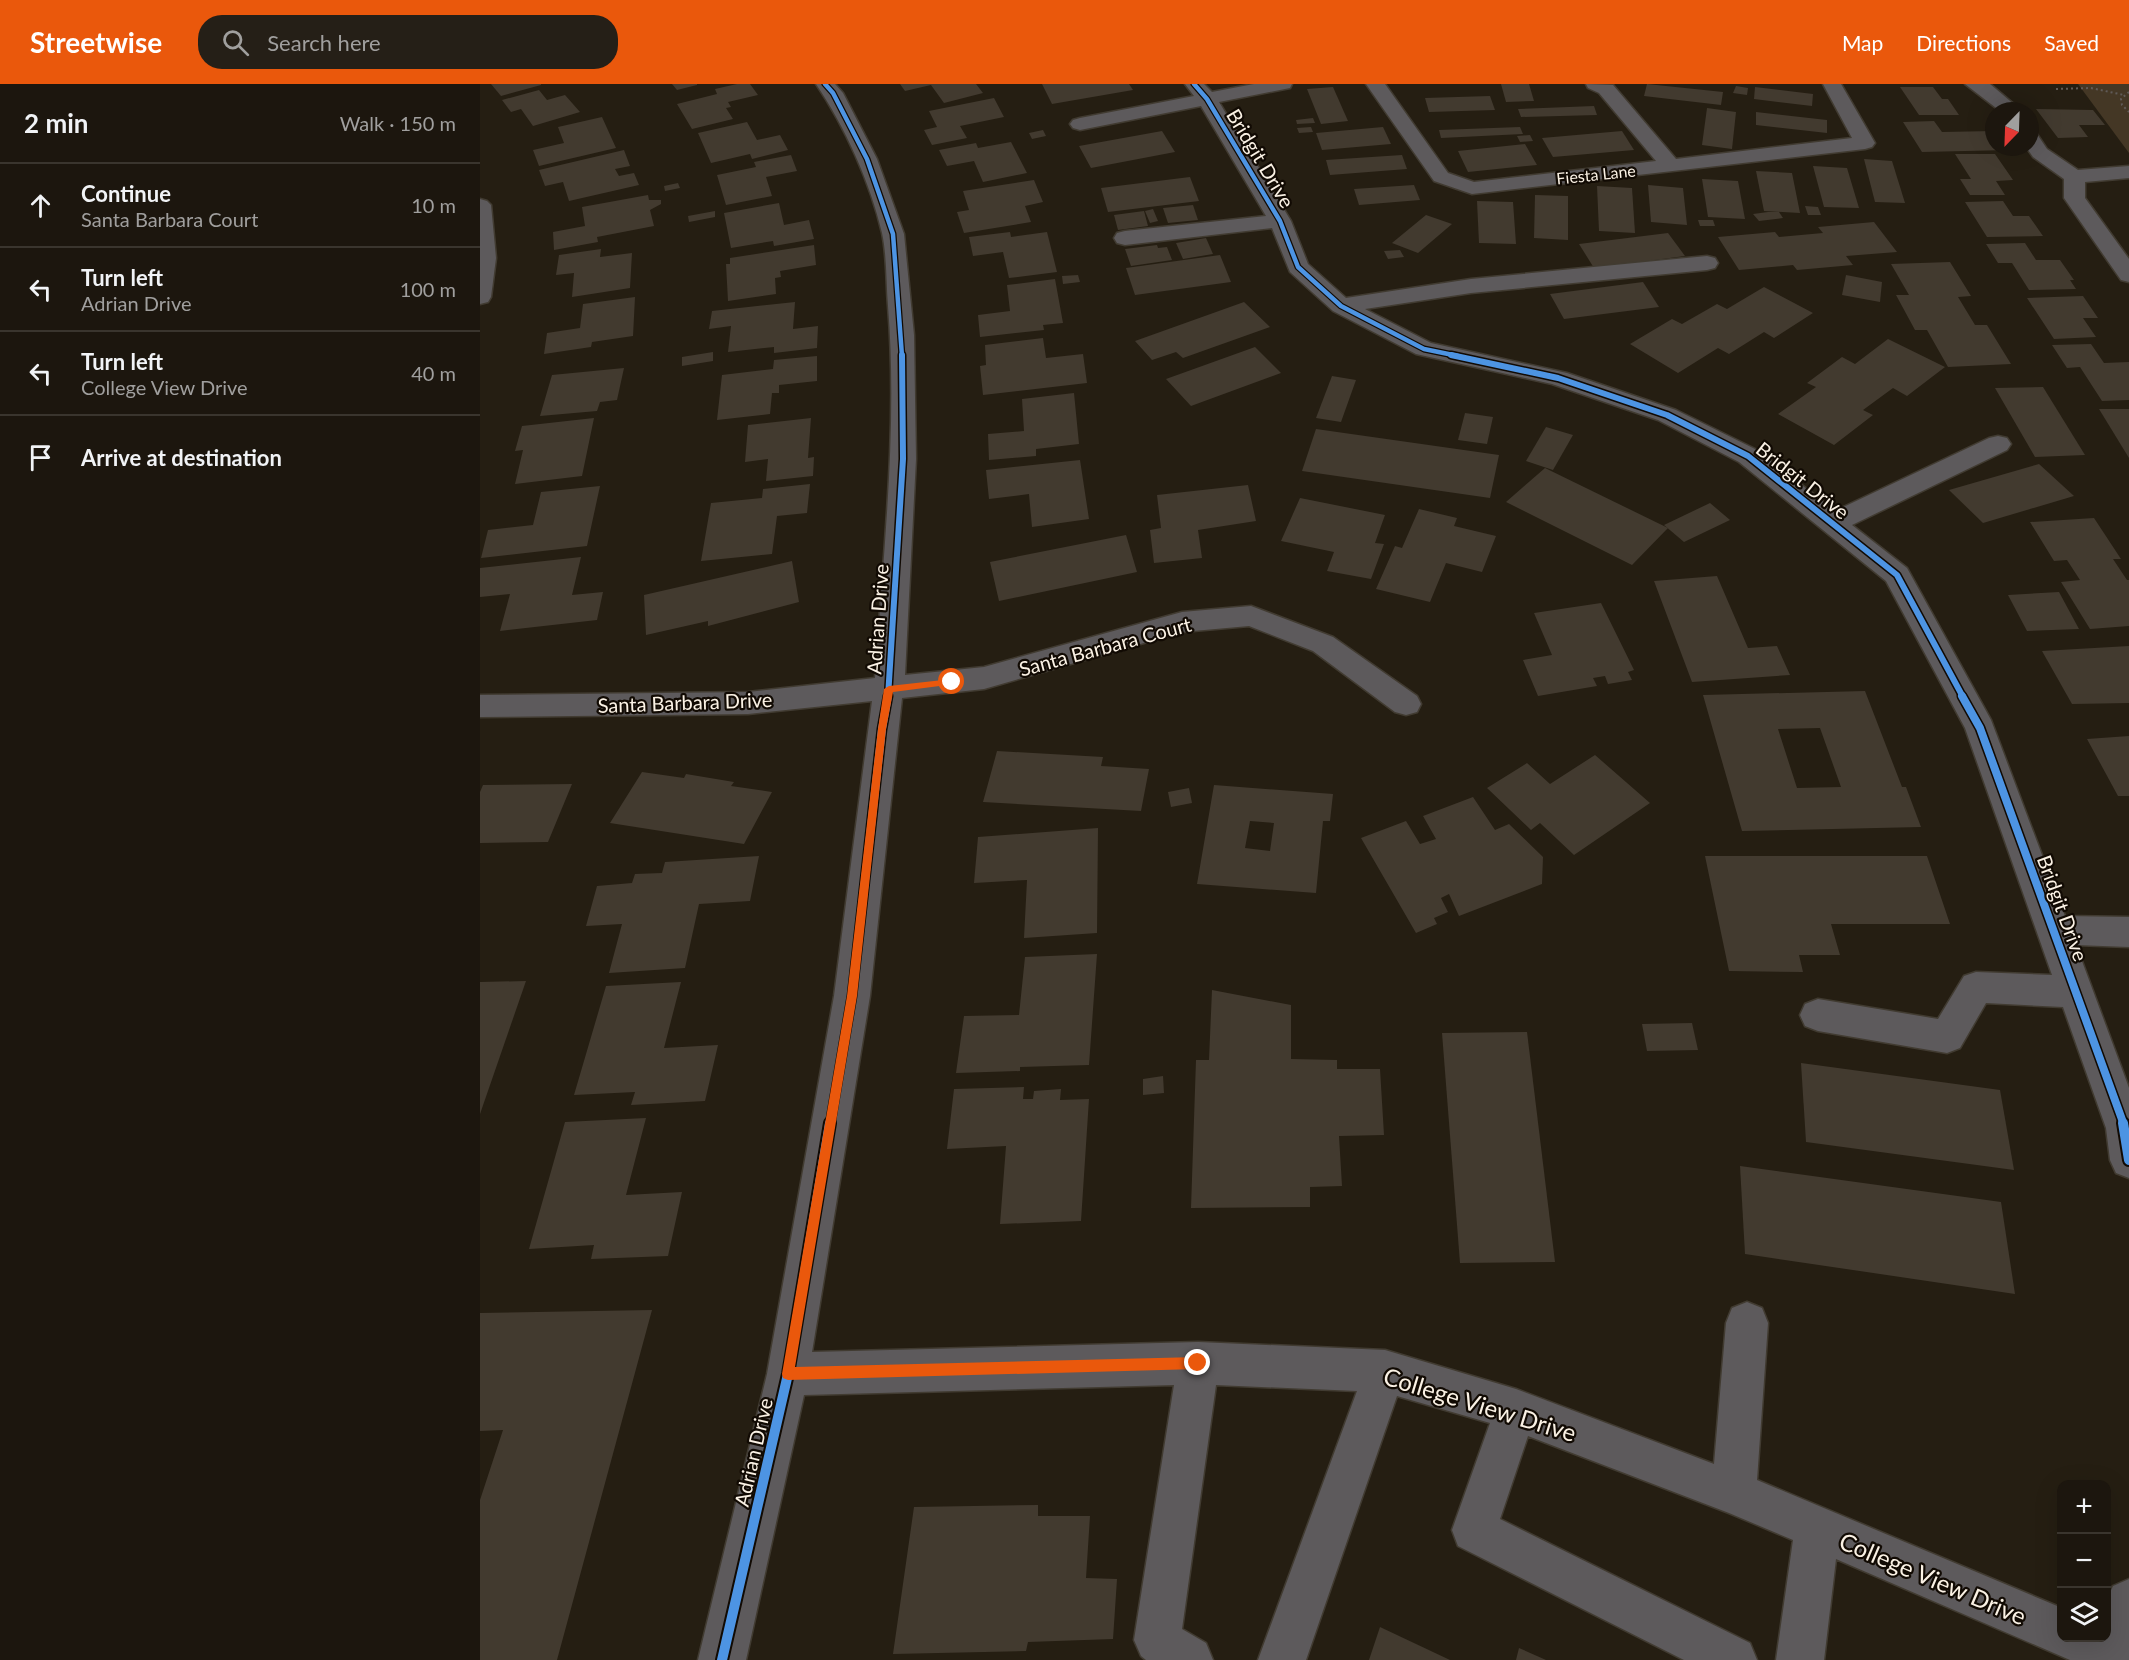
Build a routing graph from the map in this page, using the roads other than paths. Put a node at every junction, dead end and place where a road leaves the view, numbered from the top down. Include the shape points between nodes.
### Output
1 (825, 84) edge
2 (1283, 84) edge
3 (1375, 84) edge
4 (1595, 84) edge
5 (1832, 84) edge
6 (1974, 84) edge
7 (1201, 91) edge
8 (2001, 102) edge
9 (1080, 124) dead end
10 (2039, 152) edge
11 (1671, 166) junction
12 (2129, 172) edge
13 (2074, 177) junction
14 (480, 206) edge
15 (1280, 221) junction
16 (1125, 238) dead end
17 (1707, 263) dead end
18 (2129, 275) edge
19 (480, 297) edge
20 (1341, 306) junction
21 (1998, 444) dead end
22 (1833, 523) junction
23 (889, 689) junction
24 (1406, 704) dead end
25 (480, 706) edge
26 (2053, 930) junction
27 (2129, 932) edge
28 (2076, 992) junction
29 (1818, 1016) dead end
30 (2116, 1071) edge
31 (2129, 1160) edge
32 (1747, 1323) dead end
33 (1198, 1363) junction
34 (1384, 1371) junction
35 (788, 1374) junction
36 (1516, 1410) junction
37 (1734, 1494) junction
38 (1817, 1528) junction
39 (2129, 1602) edge
40 (2057, 1630) edge
41 (2083, 1642) edge
42 (1166, 1653) edge
43 (722, 1660) edge
44 (1282, 1660) edge
45 (1733, 1660) edge
46 (1800, 1660) edge
47 (2126, 1660) edge

1 - 23 street, Adrian Drive via 867,159 893,234 902,335 903,459
2 - 7 street
3 - 11 street, Fiesta Lane via 1441,177 1472,188
4 - 11 street via 1606,89
5 - 11 street, Fiesta Lane via 1865,143
6 - 8 street
7 - 9 street
7 - 15 street, Bridgit Drive
10 - 13 street
12 - 13 street
13 - 18 street via 2075,198
14 - 19 street via 485,258
15 - 16 street
15 - 20 street, Bridgit Drive via 1298,267
17 - 20 street via 1471,286
20 - 22 street, Bridgit Drive via 1424,349 1558,378 1667,415 1748,456
21 - 22 street
22 - 26 street, Bridgit Drive via 1897,575 1980,728
23 - 24 street, Santa Barbara Court via 984,678 1182,622 1251,616 1323,644
23 - 25 street, Santa Barbara Drive via 748,703
23 - 35 street, Adrian Drive via 852,996
26 - 27 street
26 - 28 street, Bridgit Drive
28 - 29 street via 1976,987 1947,1037
28 - 30 street, Bridgit Drive
30 - 31 street, Bridgit Drive
32 - 37 street
33 - 34 street, College View Drive
33 - 35 street, College View Drive
33 - 42 street
34 - 36 street, College View Drive
34 - 44 street
35 - 43 street, Adrian Drive
36 - 37 street, College View Drive
36 - 45 street via 1474,1530
37 - 38 street, College View Drive
38 - 40 street, College View Drive
38 - 46 street
39 - 47 street
41 - 47 street

